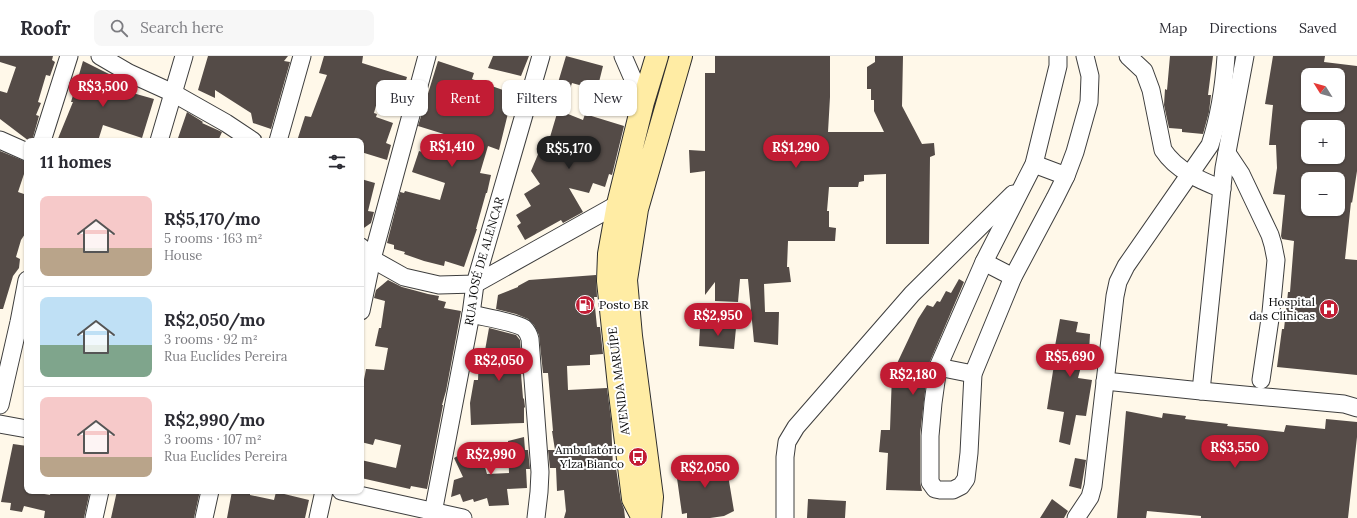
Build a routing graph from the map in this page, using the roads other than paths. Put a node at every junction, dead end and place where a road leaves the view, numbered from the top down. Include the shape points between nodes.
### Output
1 (69, 56) edge
2 (100, 56) edge
3 (184, 56) edge
4 (302, 56) edge
5 (426, 56) edge
6 (541, 56) edge
7 (622, 56) edge
8 (657, 56) edge
9 (680, 56) edge
10 (1058, 56) edge
11 (1085, 56) edge
12 (1128, 56) edge
13 (1226, 56) edge
14 (1244, 56) edge
15 (173, 93) junction
16 (643, 102) junction
17 (43, 138) edge
18 (160, 138) edge
19 (248, 138) edge
20 (279, 138) edge
21 (0, 140) edge
22 (24, 151) edge
23 (1227, 153) junction
24 (1034, 164) junction
25 (1190, 175) junction
26 (1066, 176) junction
27 (1023, 184) junction
28 (1222, 189) junction
29 (618, 204) junction
30 (366, 253) edge
31 (984, 262) junction
32 (364, 276) edge
33 (1013, 277) junction
34 (475, 284) junction
35 (24, 296) edge
36 (471, 314) junction
37 (938, 367) junction
38 (973, 374) junction
39 (1261, 380) dead end
40 (1105, 381) junction
41 (1201, 391) junction
42 (0, 405) edge
43 (1357, 408) edge
44 (0, 424) edge
45 (24, 428) edge
46 (99, 494) edge
47 (209, 494) edge
48 (323, 494) edge
49 (352, 494) edge
50 (433, 515) edge
51 (94, 518) edge
52 (204, 518) edge
53 (318, 518) edge
54 (462, 518) edge
55 (536, 518) edge
56 (643, 518) edge
57 (650, 518) edge
58 (785, 518) edge
59 (1076, 518) edge

1 - 17 street
2 - 15 street via 129,73
3 - 15 street
4 - 20 street
5 - 30 street
6 - 34 street, RUA JOSÉ DE ALENCAR
7 - 16 street
8 - 16 main road, AVENIDA MARUÍPE
9 - 57 main road, AVENIDA MARUÍPE via 637,209 626,280 652,497
10 - 24 street via 1058,66
11 - 26 street via 1090,76 1089,102
12 - 25 street via 1144,71 1151,90 1163,150 1176,166
13 - 25 street via 1217,124 1210,144
14 - 23 street
15 - 18 street
15 - 19 street
16 - 29 main road, AVENIDA MARUÍPE
21 - 22 street
23 - 28 street
23 - 39 street via 1241,174 1270,235 1276,260
24 - 26 street
24 - 27 street
25 - 28 street
25 - 40 street via 1126,266 1118,282
26 - 33 street
27 - 31 street
27 - 58 street via 912,294 796,427 787,442 785,457
28 - 41 street
29 - 34 street
29 - 56 main road, AVENIDA MARUÍPE via 609,254 608,282 633,499
30 - 32 street
30 - 34 street via 404,277 439,285
31 - 33 street
31 - 37 street
33 - 38 street
34 - 36 street, RUA JOSÉ DE ALENCAR
35 - 42 street
36 - 50 street, RUA JOSÉ DE ALENCAR
36 - 55 street via 519,326 526,331 530,339 540,472
37 - 38 street
37 - 38 street via 931,429 930,482 940,490 953,490 961,486 966,479
40 - 41 street
40 - 59 street via 1093,486 1090,497
41 - 43 street via 1344,404
44 - 45 street
46 - 51 street
47 - 52 street
48 - 53 street
49 - 50 street
50 - 54 street

